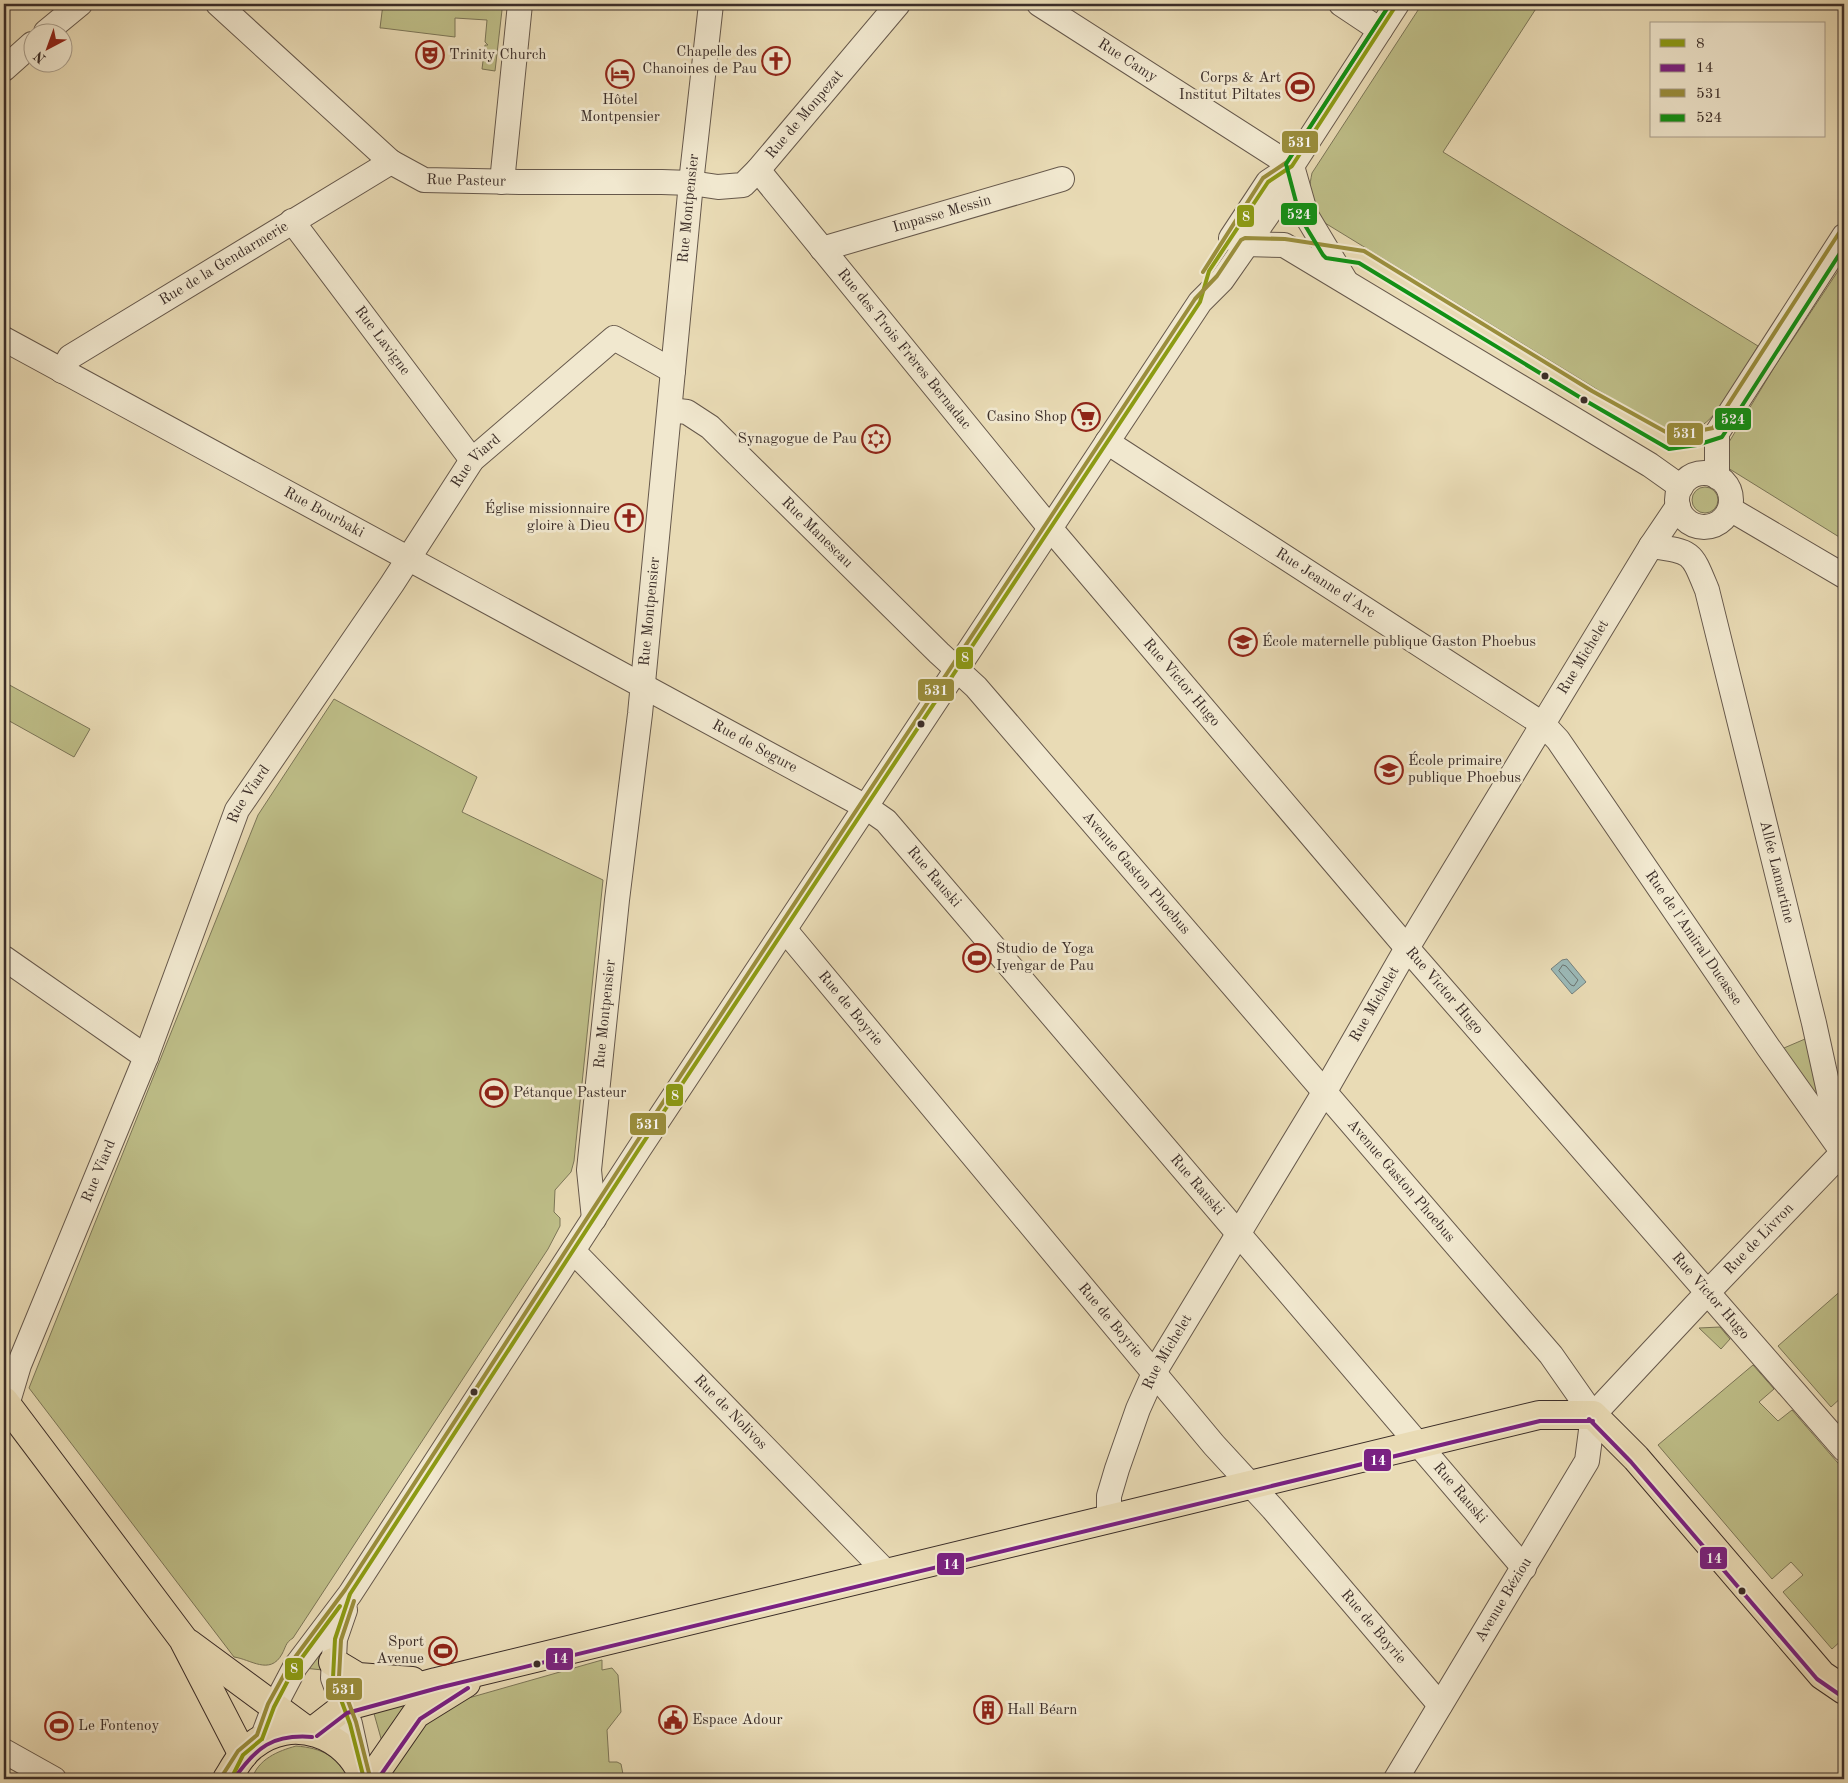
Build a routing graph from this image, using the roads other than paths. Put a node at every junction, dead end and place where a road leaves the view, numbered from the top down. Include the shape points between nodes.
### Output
1 (80, 4) edge
2 (218, 4) edge
3 (520, 4) edge
4 (711, 4) edge
5 (898, 4) edge
6 (1039, 4) edge
7 (1341, 4) edge
8 (1397, 4) edge
9 (58, 22) edge
10 (1380, 30) junction
11 (22, 53) edge
12 (4, 69) edge
13 (391, 162) junction
14 (1292, 166) junction
15 (758, 170) junction
16 (1062, 178) dead end
17 (502, 182) junction
18 (691, 182) junction
19 (292, 221) junction
20 (1844, 236) edge
21 (1239, 240) junction
22 (822, 248) junction
23 (1346, 281) junction
24 (4, 339) edge
25 (62, 371) junction
26 (673, 371) junction
27 (670, 410) junction
28 (1107, 442) junction
29 (472, 460) junction
30 (1717, 477) junction
31 (1679, 497) junction
32 (1730, 508) junction
33 (1714, 526) junction
34 (1050, 528) junction
35 (1651, 546) junction
36 (408, 560) junction
37 (1844, 576) edge
38 (1707, 590) junction
39 (957, 669) junction
40 (642, 687) junction
41 (1544, 725) junction
42 (866, 807) junction
43 (785, 930) junction
44 (1407, 948) junction
45 (4, 958) edge
46 (146, 1057) junction
47 (1325, 1091) junction
48 (1844, 1153) edge
49 (594, 1219) junction
50 (1238, 1234) junction
51 (574, 1252) junction
52 (1708, 1292) junction
53 (1155, 1371) junction
54 (5, 1407) edge
55 (1594, 1415) junction
56 (1419, 1444) junction
57 (1844, 1448) edge
58 (1251, 1485) junction
59 (1109, 1519) junction
60 (1524, 1568) junction
61 (887, 1573) junction
62 (350, 1594) junction
63 (183, 1639) junction
64 (333, 1662) junction
65 (486, 1670) junction
66 (436, 1682) junction
67 (1844, 1690) edge
68 (1440, 1704) junction
69 (274, 1707) junction
70 (344, 1707) junction
71 (310, 1730) junction
72 (4, 1751) edge
73 (239, 1764) edge
74 (365, 1775) edge
75 (54, 1779) edge
76 (1396, 1779) edge

1 - 9 street
2 - 13 street, Rue Pasteur
3 - 17 street
4 - 18 street, Rue Montpensier
5 - 15 street, Rue de Monpezat
6 - 14 street, Rue Camy
7 - 10 street
8 - 10 street
10 - 14 street
11 - 12 street
13 - 17 street, Rue Pasteur via 424,180
13 - 19 street, Rue de la Gendarmerie
14 - 21 street via 1268,182
14 - 23 street via 1306,216
15 - 18 street, Rue de Monpezat via 742,184 718,187
15 - 22 street, Rue des Trois Frères Bernadac
16 - 22 street, Impasse Messin
17 - 18 street, Rue Pasteur
18 - 26 street, Rue Montpensier
19 - 25 street, Rue de la Gendarmerie via 70,358
19 - 29 street, Rue Lavigne
20 - 30 street via 1717,433
21 - 23 street via 1284,245
21 - 28 street via 1209,271 1200,302
22 - 34 street, Rue des Trois Frères Bernadac
23 - 31 street via 1650,465
24 - 25 street, Rue Bourbaki
25 - 36 street, Rue Bourbaki
26 - 27 street, Rue Montpensier
26 - 29 street, Rue Viard via 614,338
27 - 39 street, Rue Manescau via 688,412 710,427
27 - 40 street, Rue Montpensier
28 - 34 street
28 - 41 street, Rue Jeanne d'Arc
29 - 36 street, Rue Viard
30 - 31 street via 1691,476
30 - 32 street via 1729,490
31 - 33 street via 1688,522
31 - 35 street, Rue Michelet
32 - 33 street via 1721,522
32 - 37 street
33 - 38 street, Allée Lamartine via 1707,556
34 - 39 street
34 - 44 street, Rue Victor Hugo
35 - 38 street, Allée Lamartine via 1685,551 1695,560
35 - 41 street, Rue Michelet
36 - 40 street, Rue Bourbaki
36 - 46 street, Rue Viard via 237,810
38 - 48 street, Allée Lamartine
39 - 42 street
39 - 47 street, Avenue Gaston Phoebus
40 - 42 street, Rue de Segure
40 - 49 street, Rue Montpensier via 588,1170
41 - 44 street, Rue Michelet
41 - 48 street, Rue de l'Amiral Ducasse via 1558,740
42 - 43 street
42 - 50 street, Rue Rauski via 886,821
43 - 49 street
43 - 53 street, Rue de Boyrie
44 - 47 street, Rue Michelet
44 - 52 street, Rue Victor Hugo
45 - 46 street
46 - 54 street, Rue Viard via 19,1365
47 - 50 street, Rue Michelet
47 - 55 street, Avenue Gaston Phoebus via 1550,1355
48 - 52 street, Rue de Livron
49 - 51 street
50 - 53 street, Rue Michelet
50 - 56 street, Rue Rauski
51 - 61 street, Rue de Nolivos
51 - 62 street
52 - 55 street, Rue de Livron
52 - 57 street, Rue Victor Hugo
53 - 58 street, Rue de Boyrie
53 - 59 street, Rue Michelet via 1117,1469 1109,1496
54 - 63 main road
55 - 56 main road via 1539,1415
55 - 60 street, Avenue Béziou via 1587,1461
55 - 67 main road, Avenue Gaston Phoebus via 1636,1458 1822,1675
56 - 58 main road
56 - 60 street, Rue Rauski
58 - 59 main road
58 - 68 street, Rue de Boyrie
59 - 61 main road
60 - 68 street, Avenue Béziou
61 - 65 main road
62 - 64 street via 335,1639
62 - 69 street via 294,1667
63 - 69 main road
63 - 73 main road
64 - 66 main road via 358,1677
64 - 70 street via 333,1678
65 - 66 main road
65 - 74 main road via 416,1714
66 - 70 main road
68 - 76 street, Avenue Béziou
69 - 70 main road
69 - 71 main road
69 - 73 street
70 - 71 main road
70 - 74 street
71 - 73 main road via 283,1731
71 - 74 main road via 332,1738 347,1750
72 - 75 street

